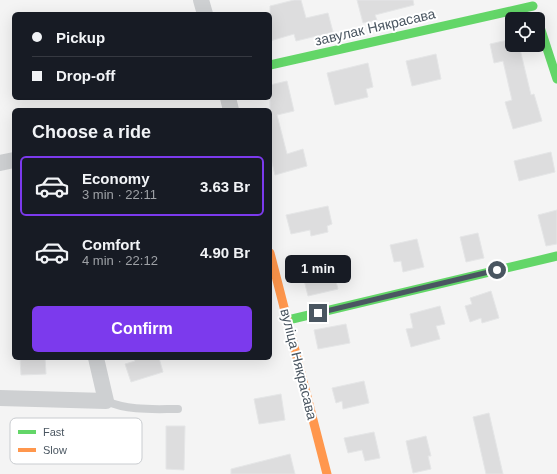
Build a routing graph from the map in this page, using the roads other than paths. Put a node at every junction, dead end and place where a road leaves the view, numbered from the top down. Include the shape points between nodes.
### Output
1 (201, 0) edge
2 (532, 3) edge
3 (204, 12) edge
4 (545, 42) edge
5 (272, 65) edge
6 (557, 79) edge
7 (12, 160) edge
8 (0, 163) edge
9 (557, 256) edge
10 (272, 260) edge
11 (288, 320) junction
12 (96, 360) edge
13 (0, 398) edge
14 (106, 401) junction
15 (178, 409) dead end
16 (327, 474) edge

1 - 3 street
2 - 5 street, завулак Някрасава
4 - 6 street
7 - 8 street
9 - 11 street
10 - 11 street, вуліца Някрасава
11 - 16 street, вуліца Някрасава
12 - 14 street
13 - 14 street
14 - 15 lane via 129,408

